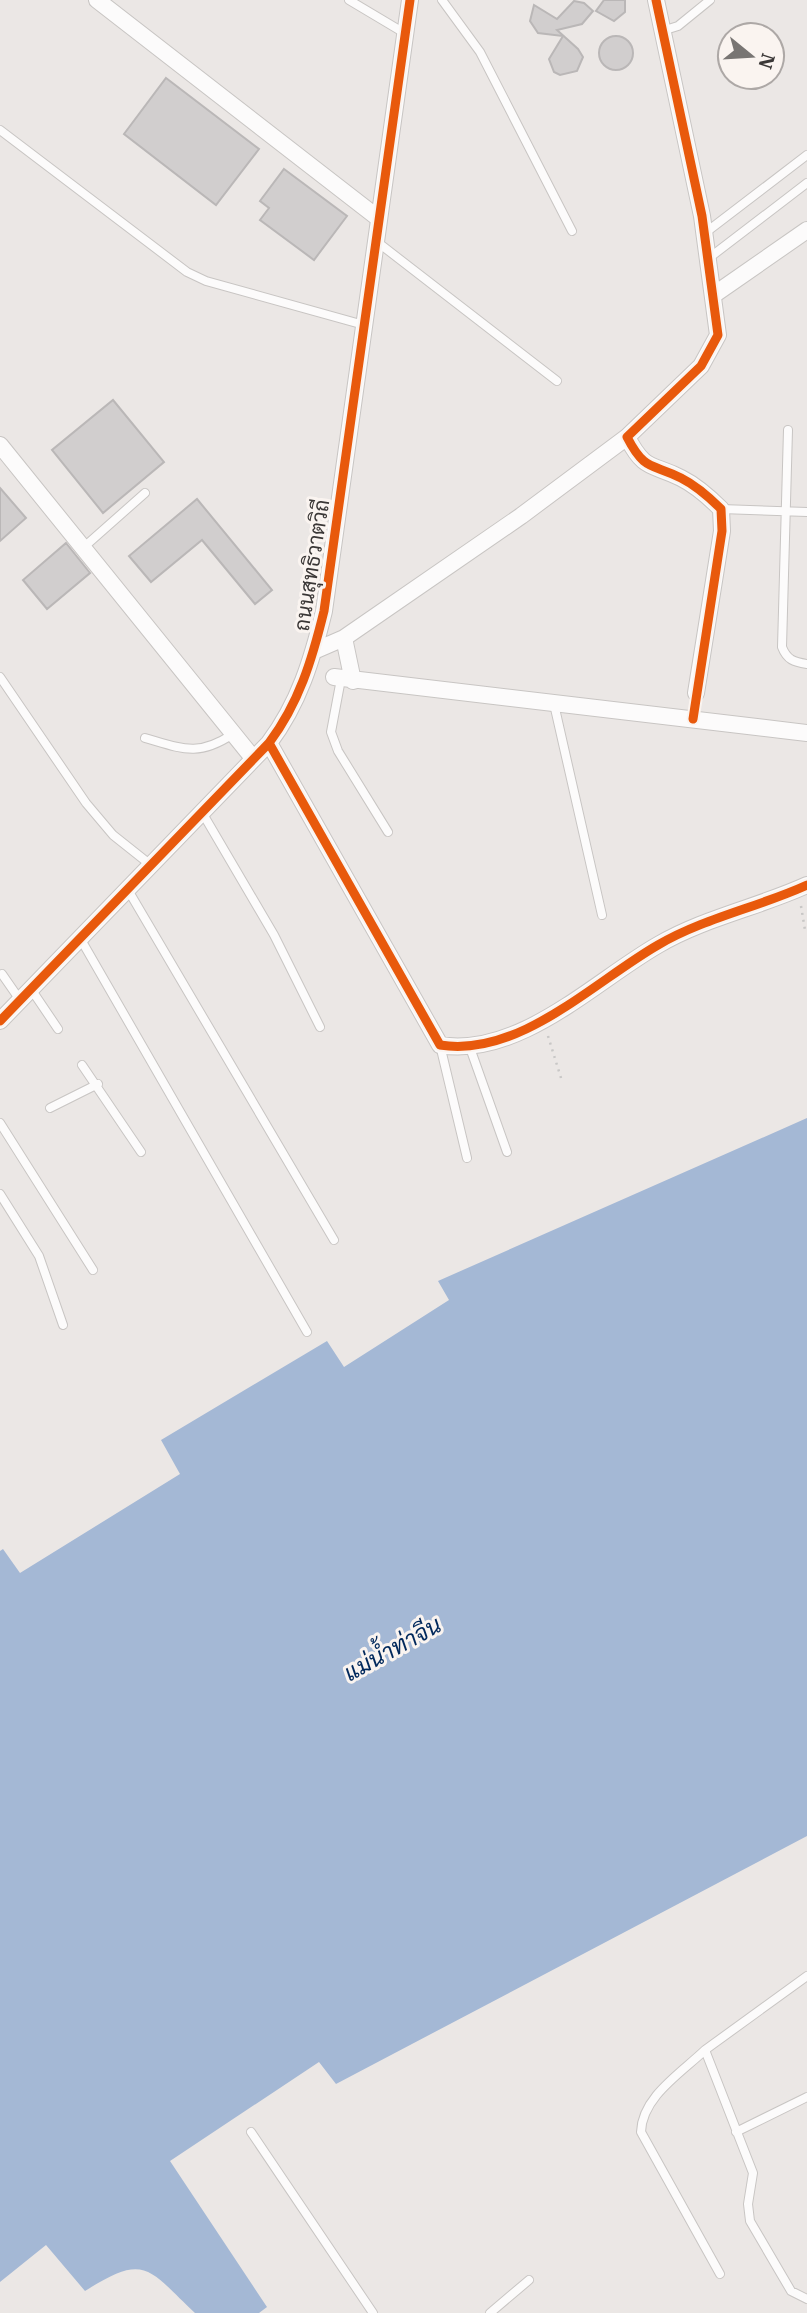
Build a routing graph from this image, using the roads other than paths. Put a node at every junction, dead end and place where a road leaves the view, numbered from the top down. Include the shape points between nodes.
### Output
1 (97, 0) edge
2 (349, 0) edge
3 (410, 0) edge
4 (442, 0) edge
5 (656, 0) edge
6 (710, 0) edge
7 (662, 31) junction
8 (405, 34) junction
9 (0, 130) edge
10 (807, 155) edge
11 (807, 183) edge
12 (378, 218) junction
13 (807, 230) edge
14 (572, 231) dead end
15 (705, 233) junction
16 (376, 241) junction
17 (709, 258) junction
18 (715, 294) junction
19 (364, 325) junction
20 (556, 381) dead end
21 (788, 430) dead end
22 (627, 437) junction
23 (0, 445) edge
24 (145, 493) dead end
25 (721, 509) junction
26 (786, 512) junction
27 (807, 512) edge
28 (83, 547) junction
29 (344, 638) junction
30 (314, 652) junction
31 (807, 664) edge
32 (307, 674) junction
33 (0, 677) edge
34 (338, 678) junction
35 (554, 704) junction
36 (693, 719) junction
37 (807, 733) edge
38 (233, 734) junction
39 (145, 738) dead end
40 (268, 743) junction
41 (253, 758) junction
42 (203, 814) junction
43 (388, 832) dead end
44 (152, 866) junction
45 (803, 887) edge
46 (128, 890) junction
47 (601, 915) dead end
48 (80, 938) junction
49 (2, 974) dead end
50 (26, 995) junction
51 (0, 1021) edge
52 (320, 1027) dead end
53 (58, 1029) dead end
54 (440, 1045) junction
55 (469, 1045) junction
56 (82, 1065) dead end
57 (98, 1084) junction
58 (50, 1108) dead end
59 (0, 1123) edge
60 (141, 1152) dead end
61 (507, 1152) dead end
62 (467, 1158) dead end
63 (0, 1194) edge
64 (334, 1240) dead end
65 (93, 1270) dead end
66 (63, 1325) dead end
67 (307, 1332) dead end
68 (807, 1976) edge
69 (705, 2050) junction
70 (807, 2097) edge
71 (251, 2132) dead end
72 (736, 2132) junction
73 (720, 2274) dead end
74 (529, 2280) dead end
75 (807, 2300) edge
76 (373, 2313) edge
77 (490, 2313) edge

1 - 12 street
2 - 8 lane
3 - 8 street, ถนนสุทธิวาตวิถี
4 - 14 lane via 480,52
5 - 7 street
6 - 7 lane via 678,26
7 - 15 street
8 - 12 street, ถนนสุทธิวาตวิถี
9 - 19 lane via 187,272
10 - 15 lane
11 - 17 lane
12 - 16 street, ถนนสุทธิวาตวิถี
13 - 18 street
15 - 17 street
16 - 19 street, ถนนสุทธิวาตวิถี
16 - 20 lane
17 - 18 street
18 - 22 street via 718,335 701,366
19 - 30 street, ถนนสุทธิวาตวิถี via 324,611
21 - 26 lane
22 - 25 street via 649,466 679,477
22 - 29 street
23 - 28 street
24 - 28 lane
25 - 26 lane
25 - 36 street via 722,531
26 - 27 lane
26 - 31 lane via 782,647 794,662
28 - 38 street
29 - 30 street
29 - 34 street
30 - 32 street, ถนนสุทธิวาตวิถี
32 - 34 street
32 - 40 street, ถนนสุทธิวาตวิถี via 293,708
33 - 44 lane via 86,803 113,835
34 - 35 street
34 - 43 lane via 331,732
35 - 36 street
35 - 47 lane
36 - 37 street
38 - 39 lane via 214,747 200,749
38 - 41 street
40 - 41 street, ถนนสุทธิวาตวิถี
40 - 54 street
41 - 42 street, ถนนสุทธิวาตวิถี
42 - 44 street, ถนนสุทธิวาตวิถี
42 - 52 lane via 274,935
44 - 46 street, ถนนสุทธิวาตวิถี
45 - 55 street via 659,944 544,1019
46 - 48 street, ถนนสุทธิวาตวิถี
46 - 64 lane
48 - 50 street, ถนนสุทธิวาตวิถี
48 - 67 lane
49 - 50 lane
50 - 51 street, ถนนสุทธิวาตวิถี
50 - 53 lane
54 - 55 street
54 - 62 lane
55 - 61 lane
56 - 57 lane
57 - 58 lane
57 - 60 lane
59 - 65 lane
63 - 66 lane via 39,1256
68 - 69 lane
69 - 72 lane
69 - 73 lane via 648,2104 641,2132
70 - 72 lane
71 - 76 lane
72 - 75 lane via 753,2173 747,2204 750,2221 791,2291
74 - 77 lane

